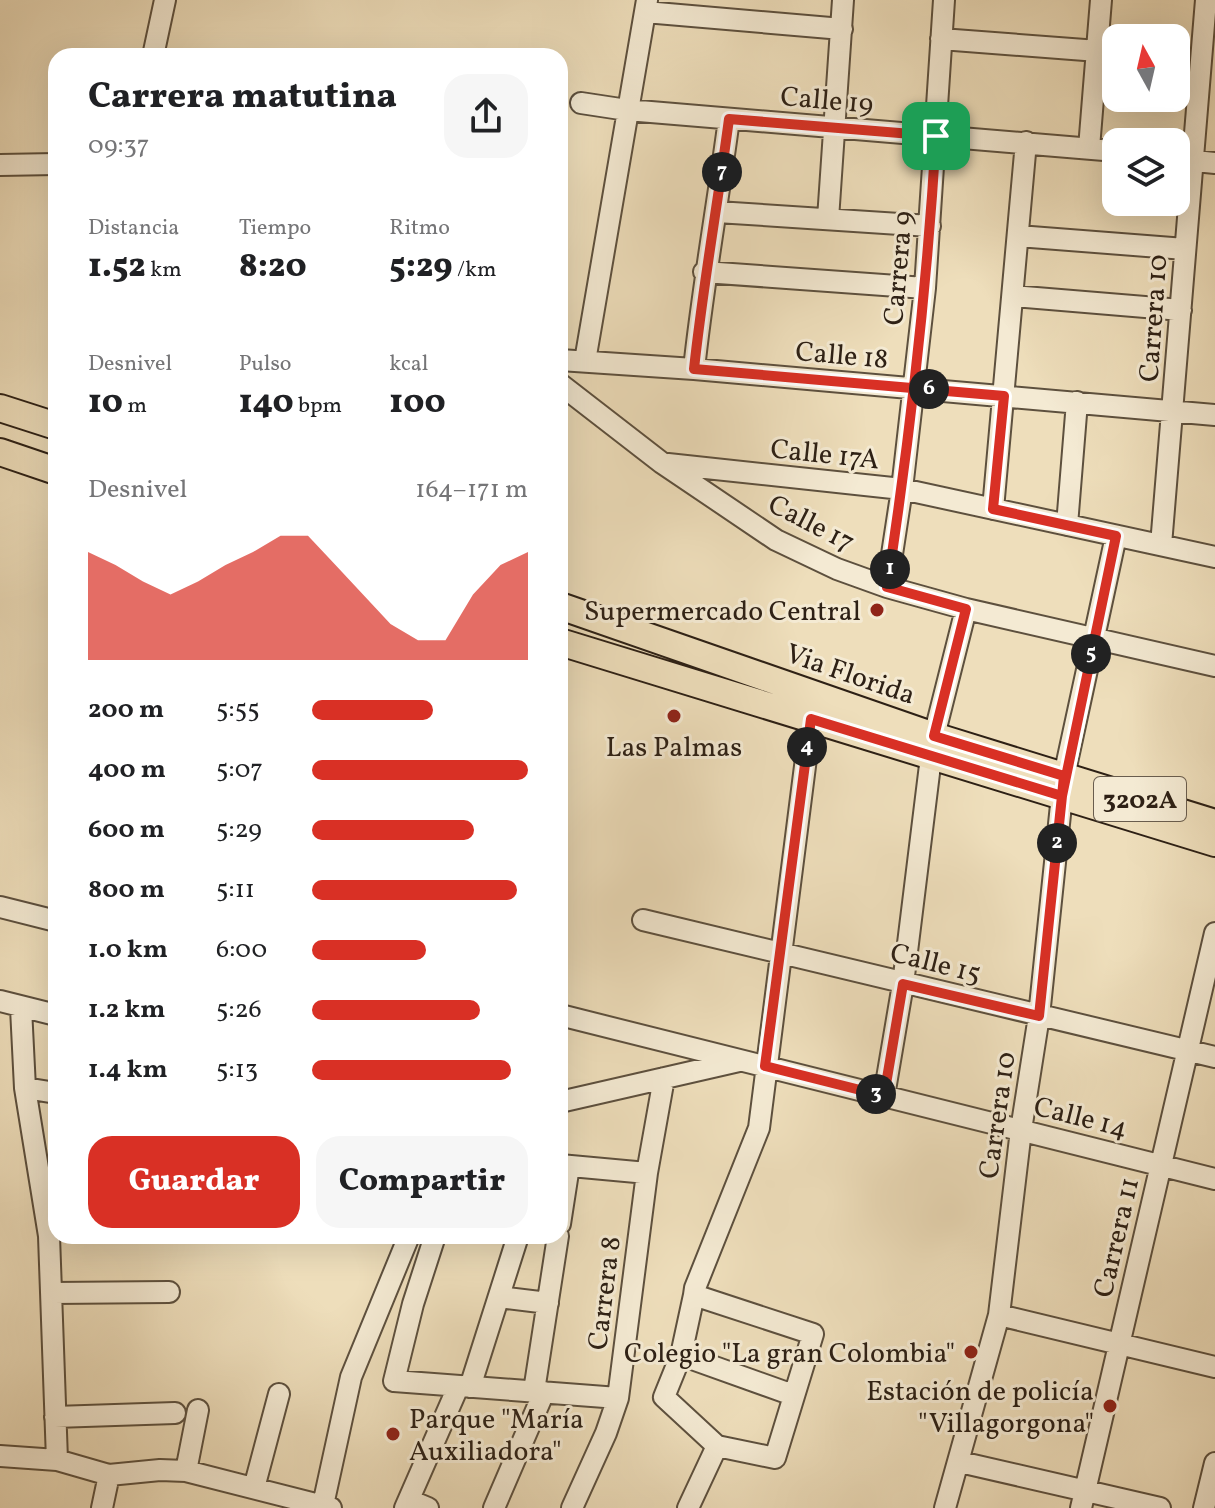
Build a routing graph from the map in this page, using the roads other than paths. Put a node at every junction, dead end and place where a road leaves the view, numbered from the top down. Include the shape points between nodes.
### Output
1 (165, 0) edge
2 (843, 0) edge
3 (944, 0) edge
4 (1101, 0) edge
5 (1209, 1) edge
6 (646, 6) edge
7 (842, 29) junction
8 (941, 39) junction
9 (155, 48) edge
10 (1098, 51) junction
11 (1207, 62) edge
12 (581, 103) dead end
13 (627, 110) junction
14 (729, 119) junction
15 (835, 127) junction
16 (1190, 134) edge
17 (936, 136) junction
18 (1026, 142) junction
19 (1089, 148) junction
20 (1102, 149) edge
21 (1190, 161) edge
22 (1215, 163) edge
23 (48, 164) edge
24 (0, 165) edge
25 (717, 212) junction
26 (1185, 216) edge
27 (828, 219) junction
28 (930, 226) junction
29 (1018, 236) junction
30 (1185, 249) junction
31 (704, 272) junction
32 (925, 288) junction
33 (1013, 296) junction
34 (1181, 310) junction
35 (568, 360) edge
36 (585, 361) junction
37 (694, 369) junction
38 (913, 388) junction
39 (568, 390) edge
40 (1004, 396) junction
41 (1077, 402) junction
42 (0, 408) edge
43 (1173, 412) junction
44 (1215, 415) edge
45 (48, 423) edge
46 (0, 452) edge
47 (662, 463) junction
48 (48, 468) edge
49 (902, 489) junction
50 (993, 509) junction
51 (1067, 525) junction
52 (1116, 536) junction
53 (1161, 545) junction
54 (1215, 557) edge
55 (887, 587) junction
56 (568, 609) edge
57 (966, 609) junction
58 (1095, 638) junction
59 (568, 644) edge
60 (1215, 666) edge
61 (811, 719) junction
62 (933, 746) junction
63 (1063, 786) junction
64 (1215, 823) edge
65 (1215, 843) edge
66 (0, 907) edge
67 (48, 919) edge
68 (643, 920) dead end
69 (1215, 933) edge
70 (780, 952) junction
71 (903, 984) junction
72 (0, 1001) edge
73 (21, 1008) junction
74 (48, 1013) edge
75 (1039, 1016) junction
76 (568, 1017) edge
77 (1189, 1051) junction
78 (1215, 1057) edge
79 (743, 1061) junction
80 (765, 1066) junction
81 (664, 1078) junction
82 (25, 1088) junction
83 (48, 1092) edge
84 (884, 1096) junction
85 (568, 1100) edge
86 (1021, 1130) junction
87 (568, 1165) edge
88 (1161, 1165) junction
89 (46, 1171) edge
90 (647, 1173) junction
91 (1215, 1179) edge
92 (53, 1244) edge
93 (406, 1244) edge
94 (432, 1244) edge
95 (516, 1244) edge
96 (557, 1244) edge
97 (169, 1292) dead end
98 (53, 1293) junction
99 (694, 1295) junction
100 (499, 1297) junction
101 (548, 1303) junction
102 (999, 1315) junction
103 (1119, 1344) junction
104 (681, 1355) junction
105 (1215, 1367) edge
106 (464, 1387) junction
107 (539, 1392) junction
108 (279, 1394) dead end
109 (793, 1395) junction
110 (618, 1398) junction
111 (198, 1410) dead end
112 (175, 1413) dead end
113 (55, 1417) junction
114 (717, 1446) junction
115 (0, 1456) edge
116 (57, 1460) junction
117 (960, 1462) junction
118 (1215, 1463) edge
119 (186, 1471) junction
120 (109, 1475) junction
121 (254, 1488) junction
122 (1083, 1499) edge
123 (414, 1505) edge
124 (327, 1507) edge
125 (102, 1508) edge
126 (494, 1508) edge
127 (572, 1508) edge
128 (688, 1508) edge
129 (945, 1508) edge
130 (1160, 1508) edge
131 (1204, 1508) edge

1 - 9 street
2 - 7 street
3 - 8 street, Carrera 9
4 - 10 street
5 - 11 street, Carrera 10
6 - 7 street
6 - 13 street
7 - 15 street
8 - 10 street
8 - 17 street, Carrera 9
10 - 19 street
11 - 16 street, Carrera 10
12 - 13 street, Calle 19
13 - 14 street, Calle 19
13 - 36 street
14 - 15 street, Calle 19
14 - 25 street
15 - 17 street, Calle 19
15 - 27 street
17 - 18 street, Calle 19
17 - 28 street, Carrera 9
18 - 19 street, Calle 19
18 - 29 street
19 - 20 street, Calle 19
21 - 22 street
23 - 24 street
25 - 27 street
25 - 31 street
26 - 30 street, Carrera 10
27 - 28 street
28 - 32 street, Carrera 9
29 - 30 street
29 - 33 street
30 - 34 street, Carrera 10
31 - 32 street
31 - 37 street
32 - 38 street, Carrera 9
33 - 34 street
33 - 40 street
34 - 43 street, Carrera 10
35 - 36 street, Calle 18
36 - 37 street, Calle 18
37 - 38 street, Calle 18
38 - 40 street, Calle 18
38 - 49 street, Carrera 9
39 - 47 street, Calle 17
40 - 41 street, Calle 18
40 - 50 street
41 - 43 street, Calle 18
41 - 51 street
42 - 45 main road
43 - 44 street, Calle 18
43 - 53 street, Carrera 10
46 - 48 main road
47 - 49 street, Calle 17A
47 - 55 street, Calle 17 via 776,540
49 - 50 street, Calle 17A
49 - 55 street, Carrera 9
50 - 51 street, Calle 17A
51 - 52 street, Calle 17A
52 - 53 street, Calle 17A
52 - 58 street, Carrera 10
53 - 54 street, Calle 17A
55 - 57 street, Calle 17
56 - 62 main road, Via Florida / 3202A
57 - 58 street, Calle 17
57 - 62 street
58 - 60 street, Calle 17
58 - 63 street, Carrera 10
59 - 61 main road, 3202A
61 - 62 main road, 3202A
61 - 70 street
62 - 63 main road, 3202A
62 - 71 street
63 - 64 main road, 3202A
63 - 65 main road, 3202A
63 - 75 street, Carrera 10
66 - 67 street
68 - 70 street, Calle 15
69 - 77 street, Carrera 11
70 - 71 street, Calle 15
70 - 80 street
71 - 75 street, Calle 15
71 - 84 street
72 - 73 street
73 - 74 street
73 - 82 street
75 - 77 street, Calle 15
75 - 86 street, Carrera 10
76 - 79 street
77 - 78 street, Calle 15
77 - 88 street, Carrera 11
79 - 80 street, Calle 14
79 - 81 street, Calle 14
80 - 84 street, Calle 14
80 - 99 street via 759,1128
81 - 85 street, Calle 14
81 - 90 street, Carrera 8
82 - 83 street
82 - 89 street
84 - 86 street, Calle 14
86 - 88 street, Calle 14
86 - 102 street, Carrera 10
87 - 90 street
88 - 91 street, Calle 14
88 - 103 street, Carrera 11
90 - 110 street, Carrera 8
92 - 98 street
93 - 124 street via 351,1377
94 - 106 street via 394,1381
95 - 100 street
96 - 101 street
97 - 98 street
98 - 113 street
99 - 104 street
99 - 109 street via 813,1334
100 - 101 street
100 - 106 street
101 - 107 street
102 - 103 street
102 - 117 street, Carrera 10
103 - 105 street
103 - 122 street, Carrera 11
104 - 109 street
104 - 114 street via 664,1397
106 - 107 street
106 - 123 street
107 - 110 street
107 - 126 street
108 - 121 street
109 - 114 street via 775,1458
110 - 127 street, Carrera 8
111 - 119 street
112 - 113 street
113 - 116 street
114 - 128 street
115 - 116 street
116 - 120 street
117 - 122 street
117 - 129 street, Carrera 10
118 - 131 street
119 - 120 street
119 - 121 street
120 - 125 street
121 - 124 street
122 - 130 street

